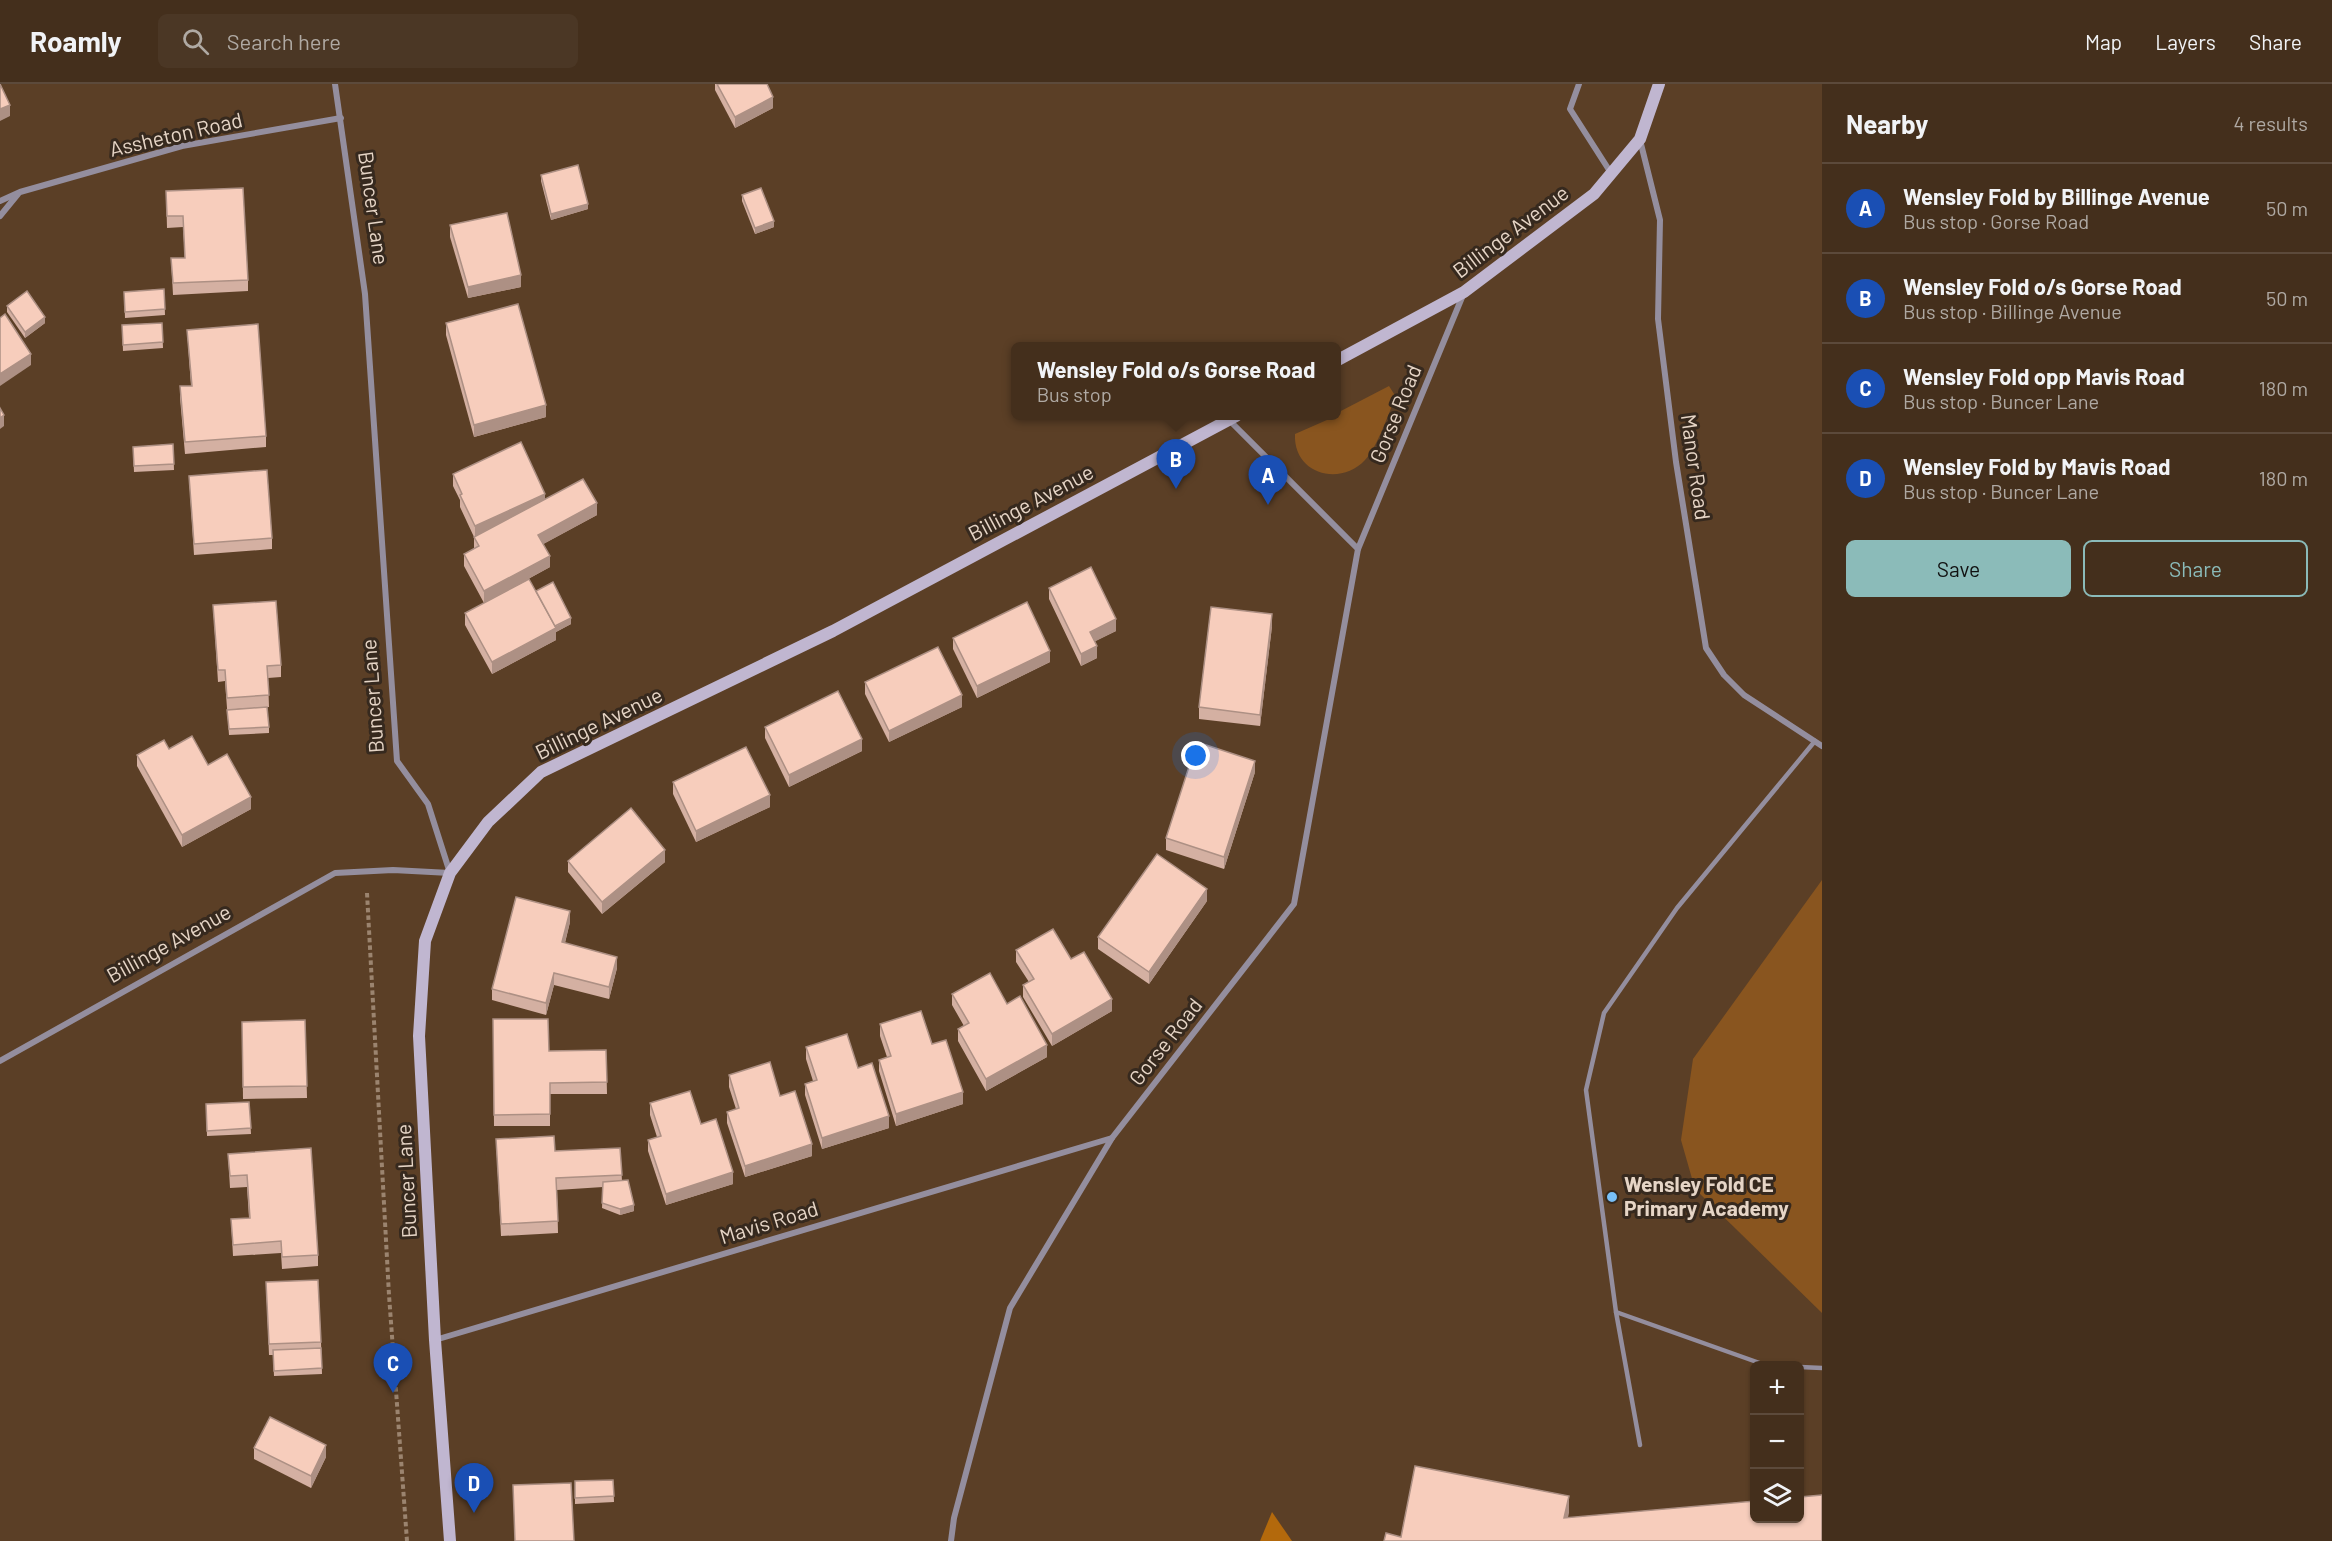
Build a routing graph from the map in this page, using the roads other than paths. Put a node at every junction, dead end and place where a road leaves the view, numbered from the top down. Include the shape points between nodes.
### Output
1 (335, 84) edge
2 (1579, 84) edge
3 (1659, 84) edge
4 (340, 118) junction
5 (1640, 139) junction
6 (1611, 174) junction
7 (20, 192) junction
8 (0, 201) edge
9 (0, 216) edge
10 (1464, 292) junction
11 (1341, 358) edge
12 (1229, 420) edge
13 (1235, 420) edge
14 (1358, 549) junction
15 (1815, 741) junction
16 (1822, 746) edge
17 (450, 873) junction
18 (0, 1061) edge
19 (1112, 1138) junction
20 (1616, 1312) junction
21 (435, 1340) junction
22 (1757, 1361) edge
23 (1804, 1367) edge
24 (1822, 1368) edge
25 (1640, 1445) dead end
26 (450, 1541) edge
27 (951, 1541) edge

1 - 4 street, Buncer Lane
2 - 6 street via 1570,109
3 - 5 main road, Billinge Avenue
4 - 7 street, Assheton Road via 182,146
4 - 17 street, Buncer Lane via 365,294 397,761 428,804
5 - 6 main road, Billinge Avenue
5 - 15 street, Manor Road via 1660,220 1658,319 1706,648 1724,675 1744,694
6 - 10 main road, Billinge Avenue via 1594,194
7 - 8 street, Assheton Road
7 - 9 street
10 - 11 main road, Billinge Avenue
10 - 14 street, Gorse Road
12 - 17 main road, Billinge Avenue via 833,631 541,772 488,822
13 - 14 street
14 - 19 street, Gorse Road via 1294,904
15 - 16 street, Manor Road
15 - 20 lane via 1677,909 1604,1013 1586,1090
17 - 18 street, Billinge Avenue via 335,873
17 - 21 main road, Buncer Lane via 425,941 419,1036
19 - 21 street, Mavis Road
19 - 27 street, Gorse Road via 1010,1308
20 - 22 lane
20 - 25 lane
21 - 26 main road, Buncer Lane
23 - 24 lane

